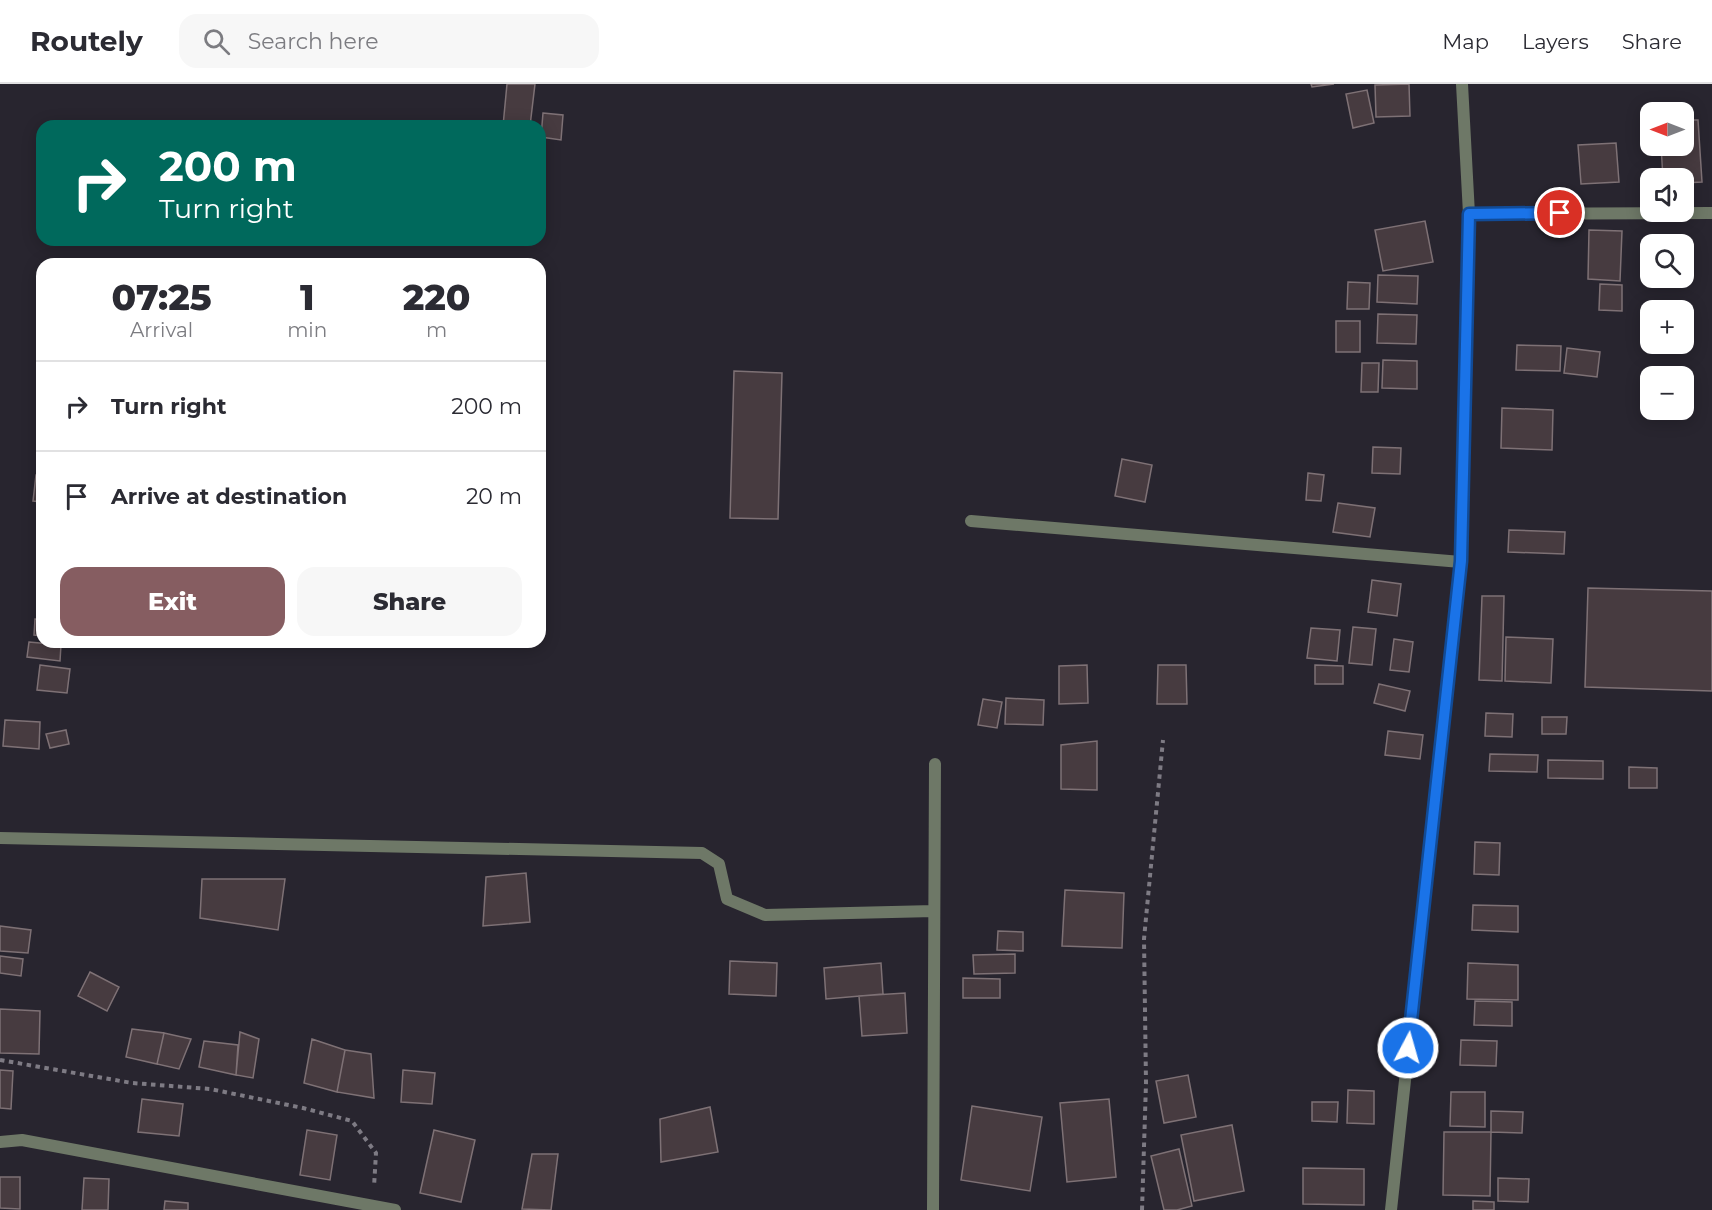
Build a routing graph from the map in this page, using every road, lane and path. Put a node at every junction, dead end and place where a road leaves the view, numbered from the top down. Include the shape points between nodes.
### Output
1 (1462, 84) edge
2 (1712, 213) edge
3 (1469, 214) junction
4 (971, 521) dead end
5 (1461, 561) junction
6 (1163, 740) dead end
7 (935, 764) dead end
8 (0, 838) edge
9 (934, 911) junction
10 (0, 1060) edge
11 (0, 1142) edge
12 (374, 1206) junction
13 (395, 1210) edge
14 (933, 1210) edge
15 (1142, 1210) edge
16 (1391, 1210) edge

1 - 3 street
2 - 3 street
3 - 5 street
4 - 5 street
5 - 16 street
6 - 15 path via 1144,939 1146,1083
7 - 9 street
8 - 9 street via 702,853 719,864 727,899 765,915
9 - 14 street
10 - 12 path via 132,1083 210,1089 352,1121 376,1153
11 - 12 street via 22,1140
12 - 13 street

